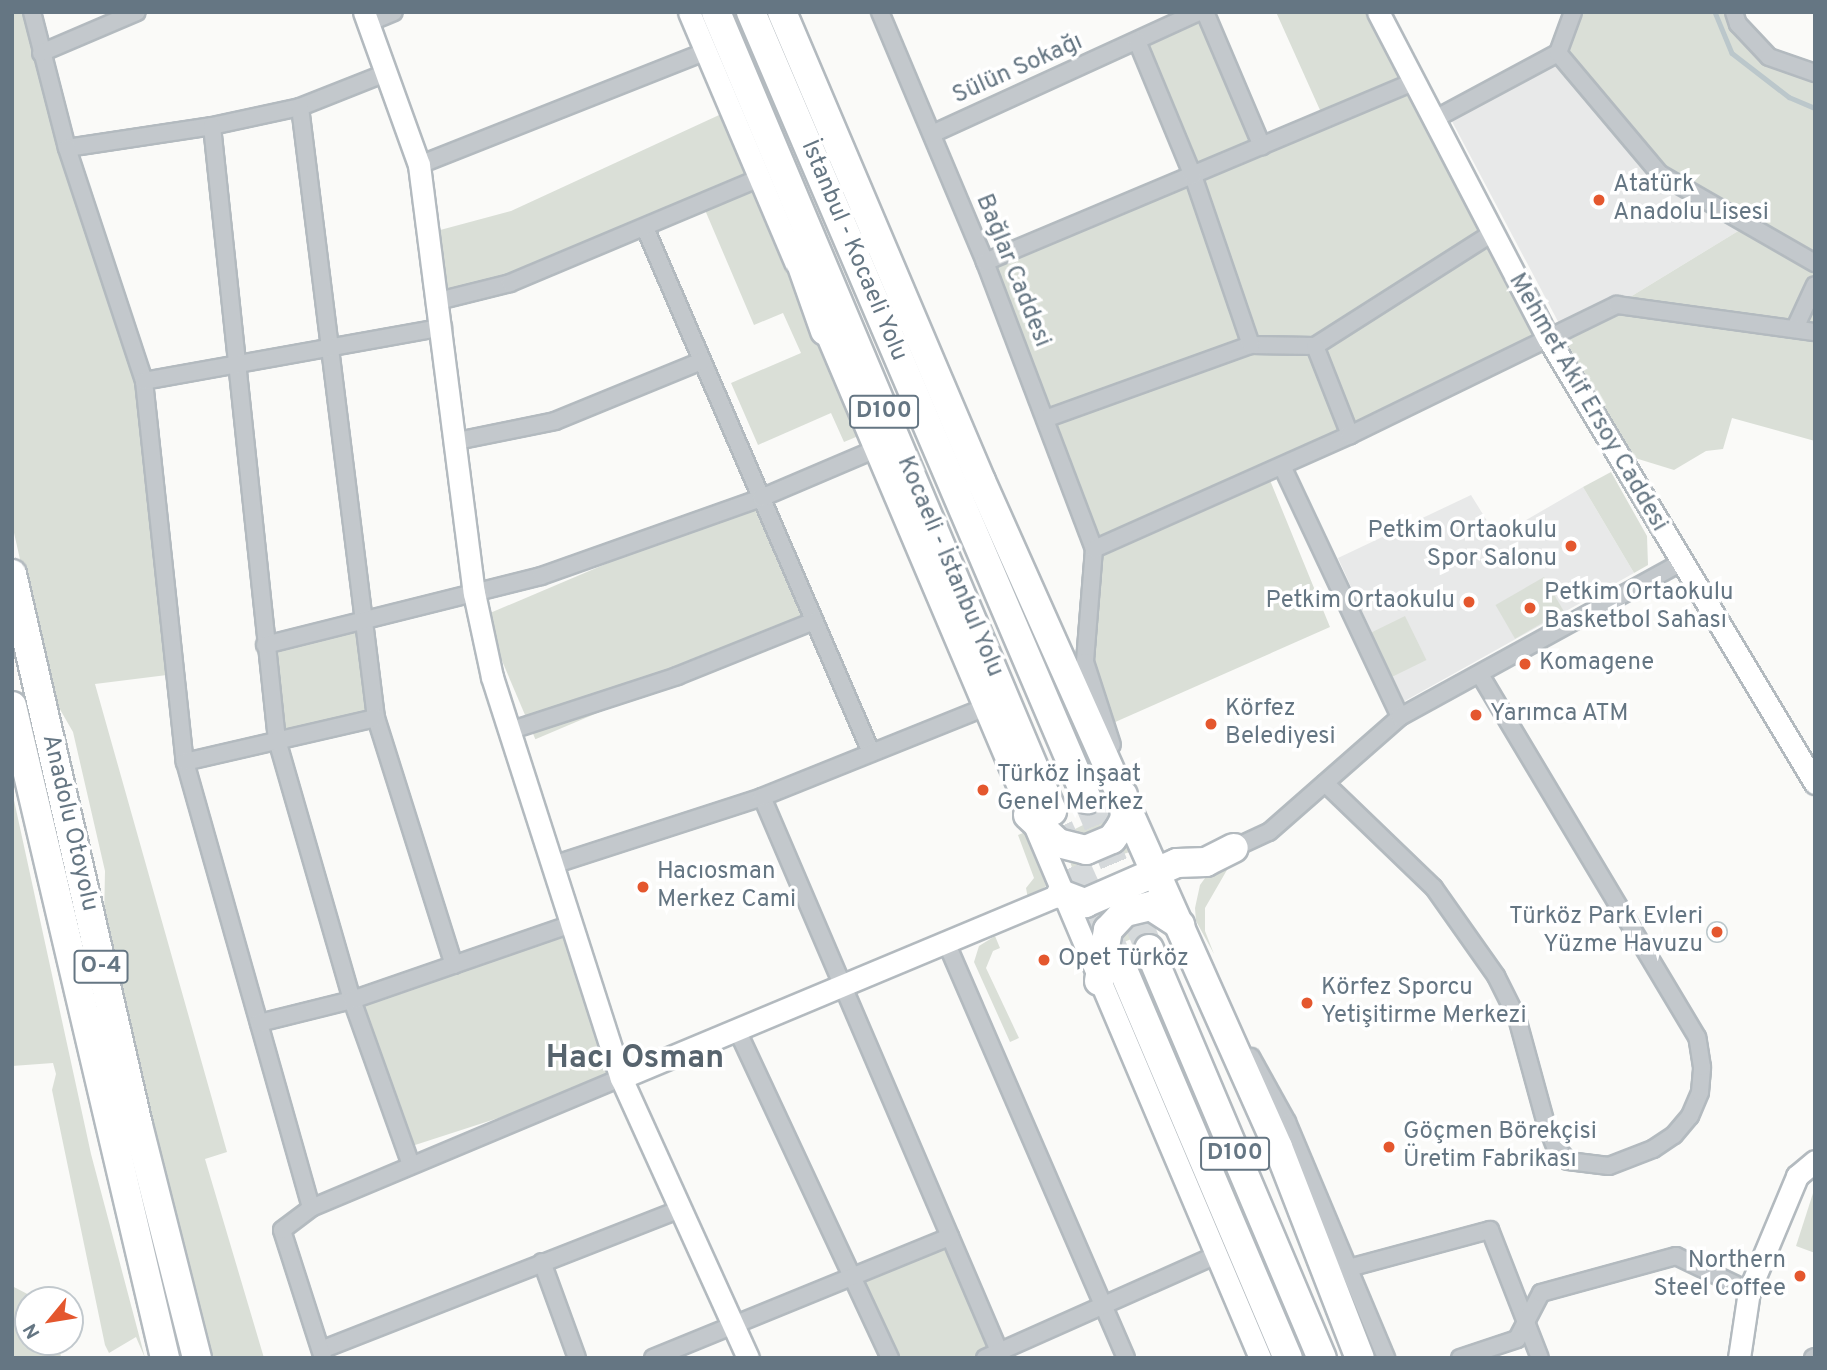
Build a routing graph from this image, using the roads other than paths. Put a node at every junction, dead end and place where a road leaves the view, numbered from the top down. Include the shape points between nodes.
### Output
1 (32, 12) edge
2 (138, 12) edge
3 (394, 12) edge
4 (689, 12) edge
5 (715, 12) edge
6 (751, 12) edge
7 (782, 12) edge
8 (880, 12) edge
9 (1202, 12) edge
10 (1378, 12) edge
11 (1573, 12) edge
12 (1734, 12) edge
13 (366, 18) edge
14 (1137, 41) junction
15 (705, 52) junction
16 (41, 53) junction
17 (1558, 53) junction
18 (386, 73) junction
19 (1815, 73) edge
20 (1413, 82) junction
21 (300, 107) junction
22 (1433, 120) junction
23 (212, 127) junction
24 (932, 134) junction
25 (1262, 146) junction
26 (67, 148) junction
27 (419, 165) junction
28 (1193, 176) junction
29 (760, 178) junction
30 (645, 228) junction
31 (1491, 234) junction
32 (985, 262) junction
33 (1815, 263) edge
34 (1815, 285) edge
35 (438, 301) junction
36 (443, 327) junction
37 (1795, 328) junction
38 (825, 331) junction
39 (1815, 332) edge
40 (1548, 338) junction
41 (1251, 345) junction
42 (1314, 346) junction
43 (331, 347) junction
44 (701, 361) junction
45 (234, 365) junction
46 (144, 381) junction
47 (1045, 419) junction
48 (1350, 435) junction
49 (457, 441) junction
50 (876, 449) junction
51 (1282, 466) junction
52 (761, 498) junction
53 (1094, 549) junction
54 (1680, 563) junction
55 (12, 574) edge
56 (474, 593) junction
57 (814, 621) junction
58 (363, 622) junction
59 (265, 645) junction
60 (1480, 674) junction
61 (12, 706) edge
62 (983, 708) junction
63 (1400, 717) junction
64 (376, 718) junction
65 (509, 731) junction
66 (277, 740) junction
67 (871, 752) junction
68 (185, 762) junction
69 (1325, 783) junction
70 (1815, 783) edge
71 (1123, 793) junction
72 (762, 797) junction
73 (1087, 799) tunnel mouth
74 (1040, 813) junction
75 (1234, 848) junction
76 (1159, 858) junction
77 (1206, 862) junction
78 (553, 865) junction
79 (1061, 894) junction
80 (571, 924) junction
81 (1180, 925) junction
82 (946, 942) junction
83 (1149, 949) tunnel mouth
84 (454, 964) junction
85 (1110, 973) junction
86 (1203, 980) junction
87 (842, 987) junction
88 (352, 1000) junction
89 (259, 1023) junction
90 (738, 1032) junction
91 (621, 1078) junction
92 (1815, 1161) edge
93 (411, 1165) junction
94 (311, 1208) junction
95 (680, 1209) junction
96 (950, 1237) junction
97 (1216, 1255) junction
98 (542, 1262) junction
99 (1349, 1268) junction
100 (852, 1276) junction
101 (1749, 1291) junction
102 (1103, 1305) junction
103 (1525, 1321) junction
104 (733, 1326) junction
105 (322, 1354) edge
106 (995, 1356) edge
107 (165, 1358) edge
108 (197, 1358) edge
109 (577, 1358) edge
110 (653, 1358) edge
111 (748, 1358) edge
112 (890, 1358) edge
113 (1126, 1358) edge
114 (1259, 1358) edge
115 (1288, 1358) edge
116 (1322, 1358) edge
117 (1360, 1358) edge
118 (1386, 1358) edge
119 (1460, 1358) edge
120 (1540, 1358) edge
121 (1739, 1358) edge

1 - 16 street
2 - 16 street
3 - 13 street
4 - 15 main road
5 - 38 highway
5 - 74 highway, Kocaeli - İstanbul Yolu / D100
6 - 73 highway, İstanbul - Kocaeli Yolu / D100
7 - 71 highway via 981,481
8 - 24 street, Bağlar Caddesi
9 - 14 street, Sülün Sokağı
9 - 25 street
10 - 20 main road, Mehmet Akif Ersoy Caddesi
11 - 17 street
12 - 19 street via 1738,24 1769,57
13 - 18 main road
14 - 24 street, Sülün Sokağı
14 - 28 street
15 - 27 street
15 - 29 main road
16 - 26 street
17 - 22 street
17 - 33 street via 1660,174
18 - 21 street
18 - 27 main road
20 - 22 main road, Mehmet Akif Ersoy Caddesi
20 - 25 street
21 - 23 street
21 - 43 street
22 - 31 main road, Mehmet Akif Ersoy Caddesi
23 - 26 street
23 - 45 street
24 - 32 street, Bağlar Caddesi
25 - 28 street
26 - 46 street
27 - 35 main road
28 - 32 street
28 - 41 street
29 - 30 street
29 - 38 main road
30 - 35 street via 510,283
30 - 44 street
31 - 40 main road, Mehmet Akif Ersoy Caddesi
31 - 42 street
32 - 47 street, Bağlar Caddesi
34 - 37 street
35 - 36 main road
36 - 43 street
36 - 49 main road
37 - 39 street
37 - 40 street via 1617,305
38 - 50 main road
40 - 48 street
40 - 54 main road, Mehmet Akif Ersoy Caddesi
41 - 42 street
41 - 47 street
42 - 48 street
43 - 45 street
43 - 58 street
44 - 49 street via 555,421
44 - 52 street
45 - 46 street
45 - 59 street
46 - 68 street
47 - 53 street, Bağlar Caddesi
48 - 51 street
49 - 56 main road
50 - 52 street
50 - 62 main road
51 - 53 street
51 - 63 street
52 - 56 street via 541,576
52 - 57 street
53 - 71 street via 1085,662
54 - 60 street
54 - 70 main road, Mehmet Akif Ersoy Caddesi
55 - 108 highway, Anadolu Otoyolu / O-4 via 132,1100
56 - 58 street
56 - 65 main road
57 - 65 street via 677,676
57 - 67 street
58 - 59 street
58 - 64 street
59 - 66 street
60 - 63 street
60 - 69 street via 1697,1037 1700,1092 1690,1116 1674,1135 1653,1149 1609,1166 1568,1161 1555,1146 1546,1124 1517,1018 1496,976 1434,888
61 - 107 highway, Anadolu Otoyolu / O-4
62 - 67 street
62 - 74 main road
63 - 69 street
64 - 66 street
64 - 84 street
65 - 78 main road
66 - 68 street
66 - 88 street
67 - 72 street
68 - 89 street
69 - 75 street via 1269,832
71 - 74 highway via 1125,818 1120,828 1112,839 1086,850 1058,843
71 - 76 highway via 1151,832
72 - 78 street
72 - 87 street
74 - 79 main road
75 - 76 highway
75 - 77 highway
76 - 77 highway
76 - 79 highway via 1085,903
76 - 81 highway
77 - 81 highway via 1186,883
78 - 80 main road
79 - 82 main road
79 - 85 main road
80 - 84 street
80 - 91 main road
81 - 85 highway via 1151,906 1125,912 1108,930
81 - 86 highway
82 - 87 main road
82 - 102 street
83 - 116 highway, D100
84 - 88 street
85 - 97 main road
85 - 115 highway, D100
86 - 99 street via 1287,1122
86 - 117 highway via 1278,1147
87 - 90 main road
87 - 96 street
88 - 89 street
88 - 93 street
89 - 94 street
90 - 91 main road
90 - 100 street
91 - 93 street
91 - 95 main road
92 - 101 main road via 1797,1176
93 - 94 street
94 - 105 street via 282,1230
95 - 98 street
95 - 104 main road
96 - 100 street
96 - 106 street
97 - 102 street
97 - 114 main road
98 - 105 street
98 - 109 street
99 - 103 street via 1490,1230
99 - 118 street
100 - 104 street
100 - 112 street
101 - 103 street via 1676,1256 1541,1293
101 - 121 main road
102 - 106 street
102 - 113 street
103 - 119 street via 1517,1339
103 - 120 street
104 - 110 street
104 - 111 main road

